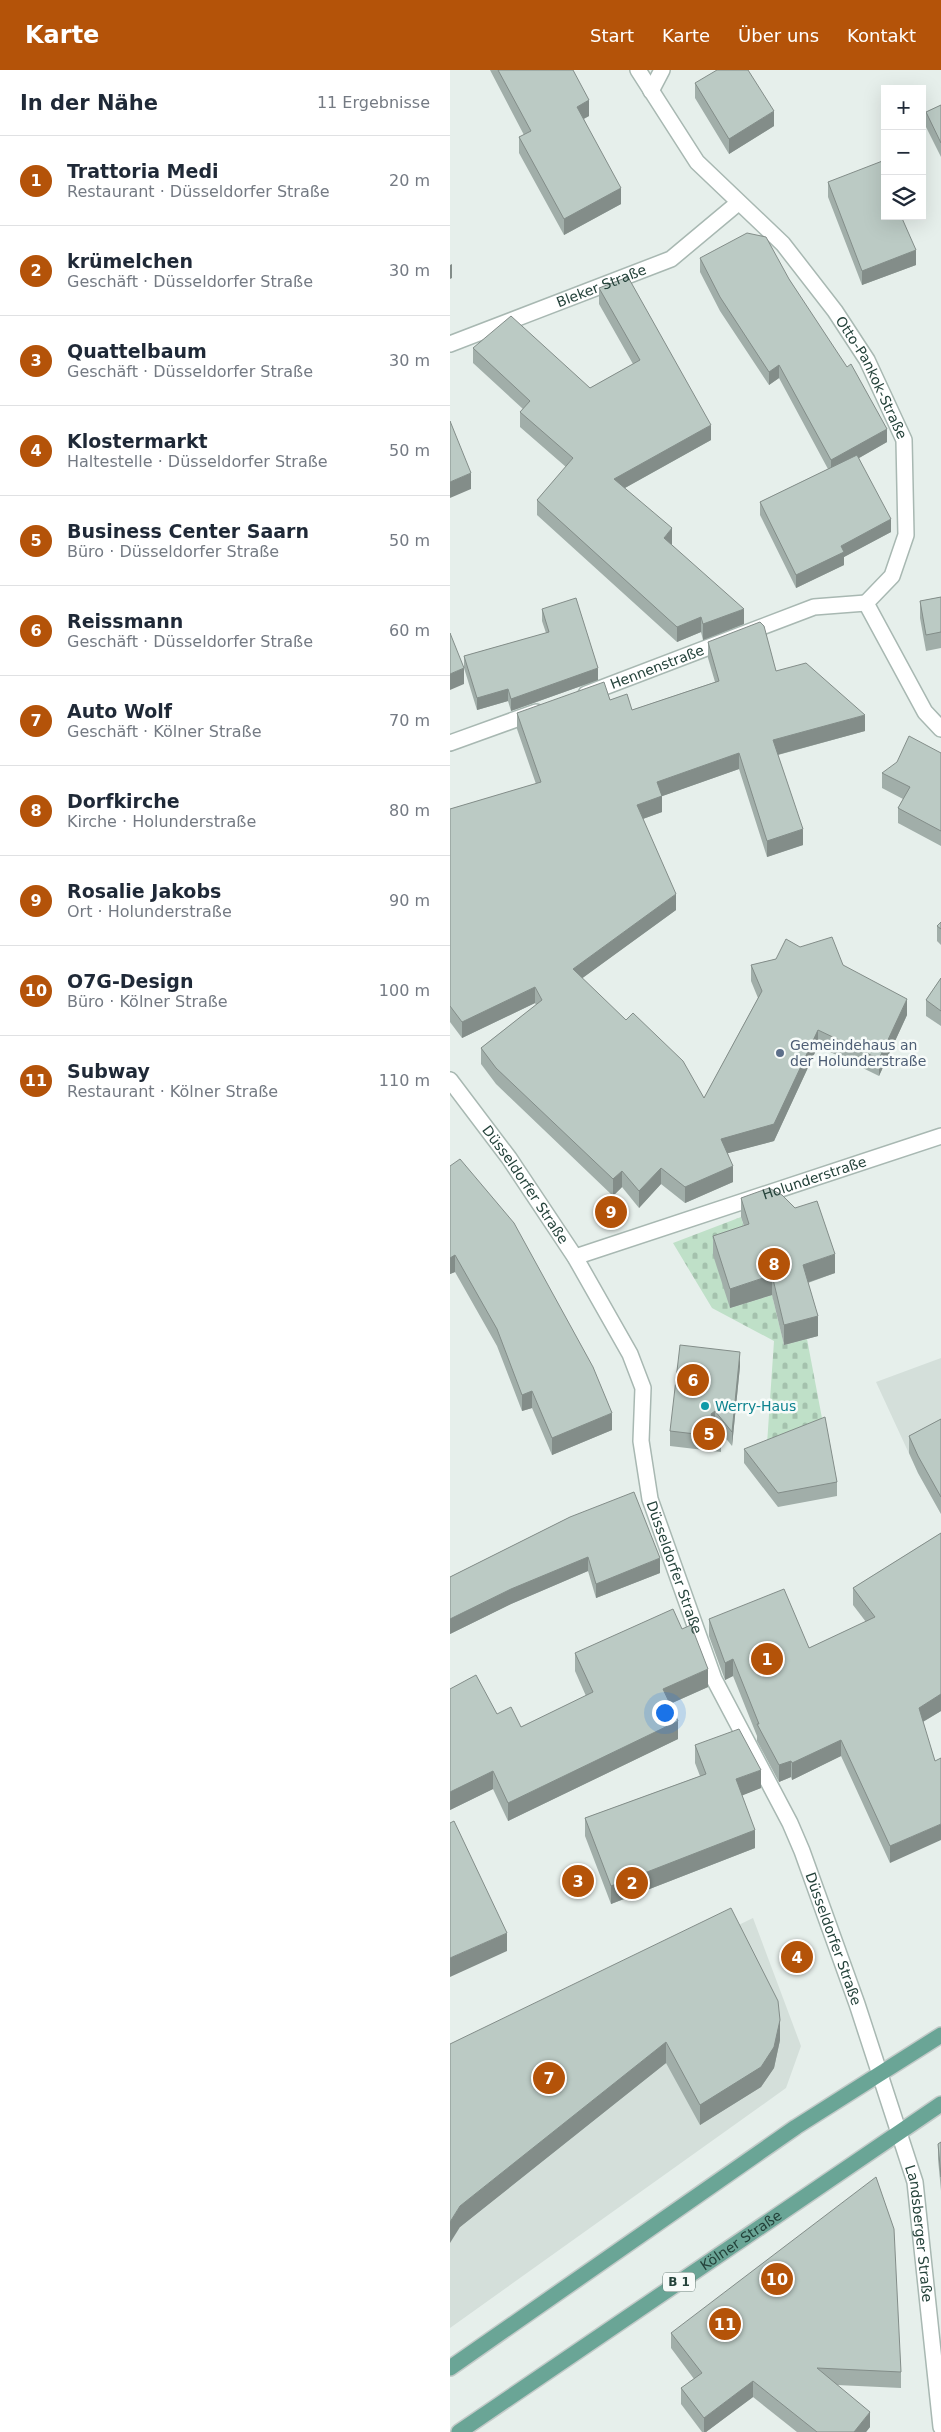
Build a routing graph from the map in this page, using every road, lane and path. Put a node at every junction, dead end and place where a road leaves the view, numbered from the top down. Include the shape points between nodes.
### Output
1 (638, 70) edge
2 (662, 70) edge
3 (651, 91) junction
4 (738, 203) junction
5 (450, 344) edge
6 (866, 604) junction
7 (570, 700) edge
8 (552, 706) edge
9 (941, 729) edge
10 (450, 743) edge
11 (450, 1080) edge
12 (941, 1136) edge
13 (575, 1257) junction
14 (941, 2035) edge
15 (879, 2074) junction
16 (941, 2104) edge
17 (900, 2133) junction
18 (450, 2368) edge
19 (941, 2427) edge
20 (459, 2432) edge

1 - 3 street, Otto-Pankok-Straße
2 - 3 street
3 - 4 street, Otto-Pankok-Straße via 697,162
4 - 5 street, Bleker Straße via 671,258
4 - 6 street, Otto-Pankok-Straße via 783,244 835,311 867,360 904,440 906,535 892,576
6 - 7 street, Hennenstraße via 814,607
6 - 9 street via 925,712
8 - 10 street
11 - 13 street, Düsseldorfer Straße via 509,1158
12 - 13 street, Holunderstraße
13 - 15 street, Düsseldorfer Straße via 630,1354 643,1388 641,1441 650,1498 714,1679 802,1851
14 - 15 main road
15 - 17 street, Landsberger Straße
15 - 18 main road via 666,2216
16 - 17 main road, B 1
17 - 19 street, Landsberger Straße via 915,2182
17 - 20 main road, Kölner Straße / B 1

